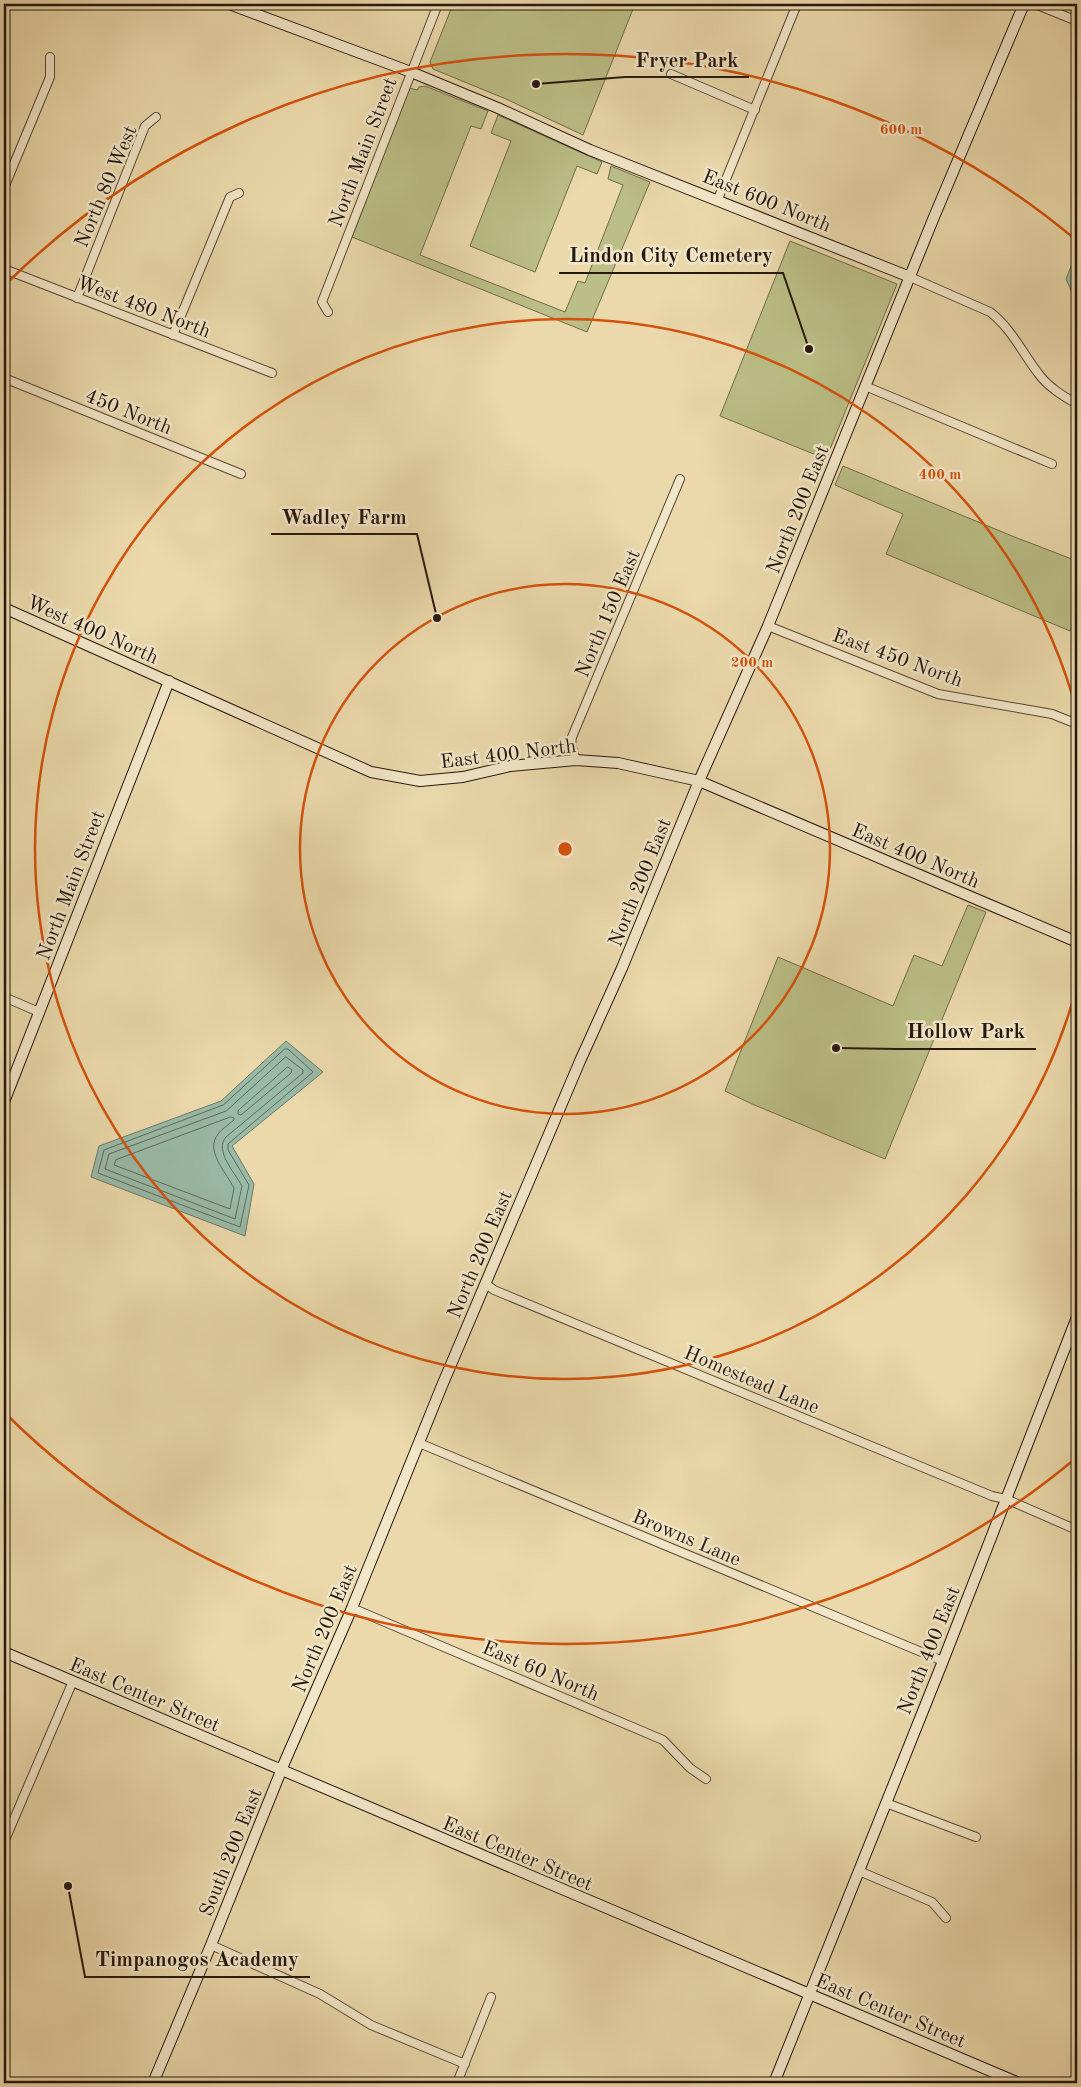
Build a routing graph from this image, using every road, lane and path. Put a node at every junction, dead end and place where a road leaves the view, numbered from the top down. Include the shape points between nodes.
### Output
1 (229, 4) edge
2 (438, 4) edge
3 (797, 4) edge
4 (1024, 4) edge
5 (1035, 4) edge
6 (1077, 21) edge
7 (50, 57) dead end
8 (411, 72) junction
9 (671, 74) dead end
10 (755, 110) junction
11 (156, 117) dead end
12 (4, 188) edge
13 (238, 193) dead end
14 (718, 199) junction
15 (4, 269) edge
16 (910, 277) junction
17 (77, 298) junction
18 (328, 312) dead end
19 (173, 335) junction
20 (272, 373) dead end
21 (4, 378) edge
22 (865, 386) junction
23 (1077, 404) edge
24 (1052, 464) dead end
25 (242, 474) dead end
26 (680, 479) dead end
27 (4, 608) edge
28 (768, 626) junction
29 (169, 681) junction
30 (1077, 724) edge
31 (576, 760) junction
32 (699, 781) junction
33 (1077, 942) edge
34 (4, 997) edge
35 (39, 1012) junction
36 (4, 1102) edge
37 (486, 1284) junction
38 (1077, 1317) edge
39 (420, 1444) junction
40 (1006, 1499) junction
41 (1077, 1530) edge
42 (352, 1608) junction
43 (4, 1652) edge
44 (943, 1661) junction
45 (73, 1682) junction
46 (281, 1771) junction
47 (706, 1778) dead end
48 (886, 1803) junction
49 (976, 1837) dead end
50 (4, 1853) edge
51 (859, 1870) junction
52 (946, 1918) dead end
53 (211, 1945) junction
54 (808, 1995) junction
55 (491, 1998) dead end
56 (465, 2064) junction
57 (152, 2083) edge
58 (457, 2083) edge
59 (774, 2083) edge
60 (1019, 2083) edge

1 - 8 street, East 600 North
2 - 8 street, North Main Street
3 - 10 street
4 - 16 street, North 200 East
5 - 6 street
7 - 12 street via 50,77
8 - 14 street, East 600 North via 590,150
8 - 18 street, North Main Street via 322,302
9 - 10 street
10 - 14 street
11 - 17 street, North 80 West via 145,126
13 - 19 street via 230,197
14 - 16 street, East 600 North
15 - 17 street, West 480 North
16 - 22 street, North 200 East
16 - 23 street, East 600 North via 990,312 1000,320 1050,386
17 - 19 street, West 480 North
19 - 20 street, West 480 North
21 - 25 street, 450 North
22 - 24 street
22 - 28 street, North 200 East
26 - 31 street, North 150 East via 572,737
27 - 29 street, West 400 North
28 - 30 street, East 450 North via 938,694 1052,714
28 - 32 street, North 200 East
29 - 31 street, East 400 North via 372,772 420,781 463,777 510,766
29 - 35 street, North Main Street
31 - 32 street, East 400 North via 618,763
32 - 33 street, East 400 North
32 - 37 street, North 200 East
34 - 35 street
35 - 36 street, North Main Street
37 - 39 street, North 200 East
37 - 40 street, Homestead Lane via 992,1496
38 - 40 street, North 400 East
39 - 42 street, North 200 East
39 - 44 street, Browns Lane
40 - 41 street, Homestead Lane
40 - 44 street, North 400 East
42 - 46 street, North 200 East
42 - 47 street, East 60 North via 663,1740 690,1768
43 - 45 street, East Center Street
44 - 48 street, North 400 East
45 - 46 street, East Center Street
45 - 50 street via 5,1840
46 - 53 street, South 200 East
46 - 54 street, East Center Street
48 - 49 street
48 - 51 street, North 400 East
51 - 52 street via 932,1902
51 - 54 street, North 400 East
53 - 56 street via 320,1994 371,2025
53 - 57 street, South 200 East
54 - 59 street, North 400 East
54 - 60 street, East Center Street
55 - 56 street
56 - 58 street

